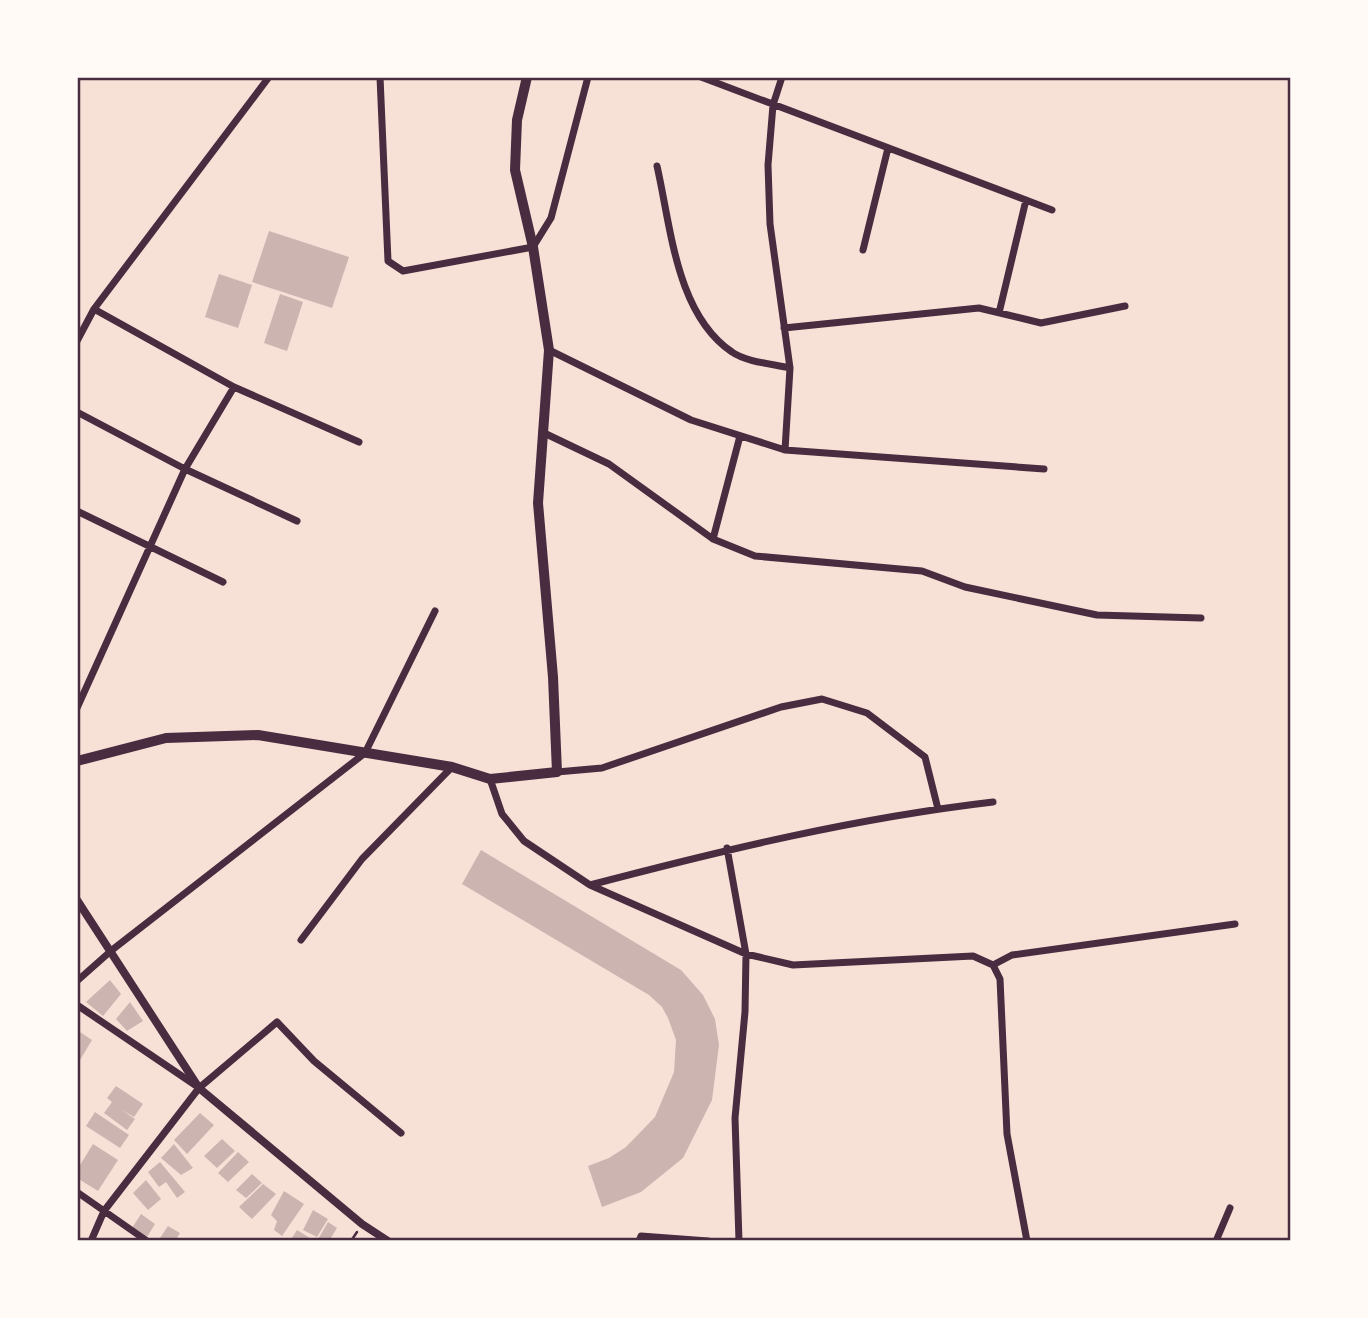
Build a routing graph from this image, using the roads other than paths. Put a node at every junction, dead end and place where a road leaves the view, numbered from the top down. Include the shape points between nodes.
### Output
1 (269, 77) edge
2 (380, 77) edge
3 (527, 77) edge
4 (588, 77) edge
5 (701, 77) edge
6 (782, 77) edge
7 (773, 105) junction
8 (888, 148) junction
9 (657, 166) dead end
10 (1026, 200) junction
11 (1052, 210) dead end
12 (533, 247) junction
13 (863, 250) dead end
14 (1125, 306) dead end
15 (94, 309) junction
16 (999, 313) junction
17 (784, 328) junction
18 (77, 341) edge
19 (549, 350) junction
20 (790, 368) junction
21 (234, 387) junction
22 (77, 412) edge
23 (542, 432) junction
24 (740, 436) junction
25 (359, 442) dead end
26 (785, 450) junction
27 (185, 469) junction
28 (1044, 469) dead end
29 (77, 511) edge
30 (298, 521) dead end
31 (713, 539) junction
32 (151, 548) junction
33 (223, 582) dead end
34 (435, 611) dead end
35 (1201, 618) dead end
36 (77, 708) edge
37 (366, 753) junction
38 (77, 761) edge
39 (452, 767) junction
40 (557, 772) junction
41 (490, 779) junction
42 (993, 802) dead end
43 (938, 808) junction
44 (727, 848) junction
45 (590, 885) junction
46 (77, 900) edge
47 (1235, 924) dead end
48 (301, 940) dead end
49 (111, 950) junction
50 (746, 954) junction
51 (993, 965) junction
52 (77, 981) edge
53 (77, 1005) edge
54 (199, 1088) junction
55 (401, 1133) dead end
56 (77, 1192) edge
57 (1230, 1208) dead end
58 (104, 1211) junction
59 (91, 1241) edge
60 (147, 1241) edge
61 (388, 1241) edge
62 (639, 1241) edge
63 (708, 1241) edge
64 (739, 1241) edge
65 (1027, 1241) edge
66 (1216, 1241) edge

1 - 15 street
2 - 12 street via 388,261 403,271
3 - 12 main road via 517,120 514,170
4 - 12 street via 551,218
5 - 7 street
6 - 7 street
7 - 8 street
7 - 17 street via 770,224
8 - 10 street
8 - 13 street
9 - 20 street via 682,277 703,324 734,354
10 - 11 street
10 - 16 street
12 - 19 main road
14 - 16 street via 1041,323
15 - 18 street
15 - 21 street
16 - 17 street via 942,310
17 - 20 street
19 - 23 main road
19 - 24 street via 691,420
20 - 26 street
21 - 25 street
21 - 27 street
22 - 27 street
23 - 31 street via 609,464
23 - 40 main road via 538,503
24 - 26 street
24 - 31 street
26 - 28 street
27 - 30 street
27 - 32 street
29 - 32 street
31 - 35 street via 755,556 922,571 965,587 1097,615
32 - 33 street
32 - 36 street
34 - 37 street
37 - 38 main road via 258,735 166,738
37 - 39 main road
37 - 49 street
39 - 41 main road
39 - 48 street via 362,859
40 - 41 main road
40 - 43 street via 602,768 781,707 822,699 867,713 925,757
41 - 45 street via 502,814 524,841
42 - 43 street
43 - 44 street
44 - 45 street
44 - 50 street
45 - 50 street
46 - 49 street
47 - 51 street via 1012,956
49 - 52 street
49 - 54 street
50 - 51 street via 793,965 973,956
50 - 64 street via 735,1118
51 - 65 street via 1000,979 1007,1133
53 - 54 street
54 - 55 street via 277,1022 314,1061
54 - 58 street
54 - 61 street
56 - 58 street
57 - 66 street
58 - 59 street
58 - 60 street
62 - 63 street via 640,1236

